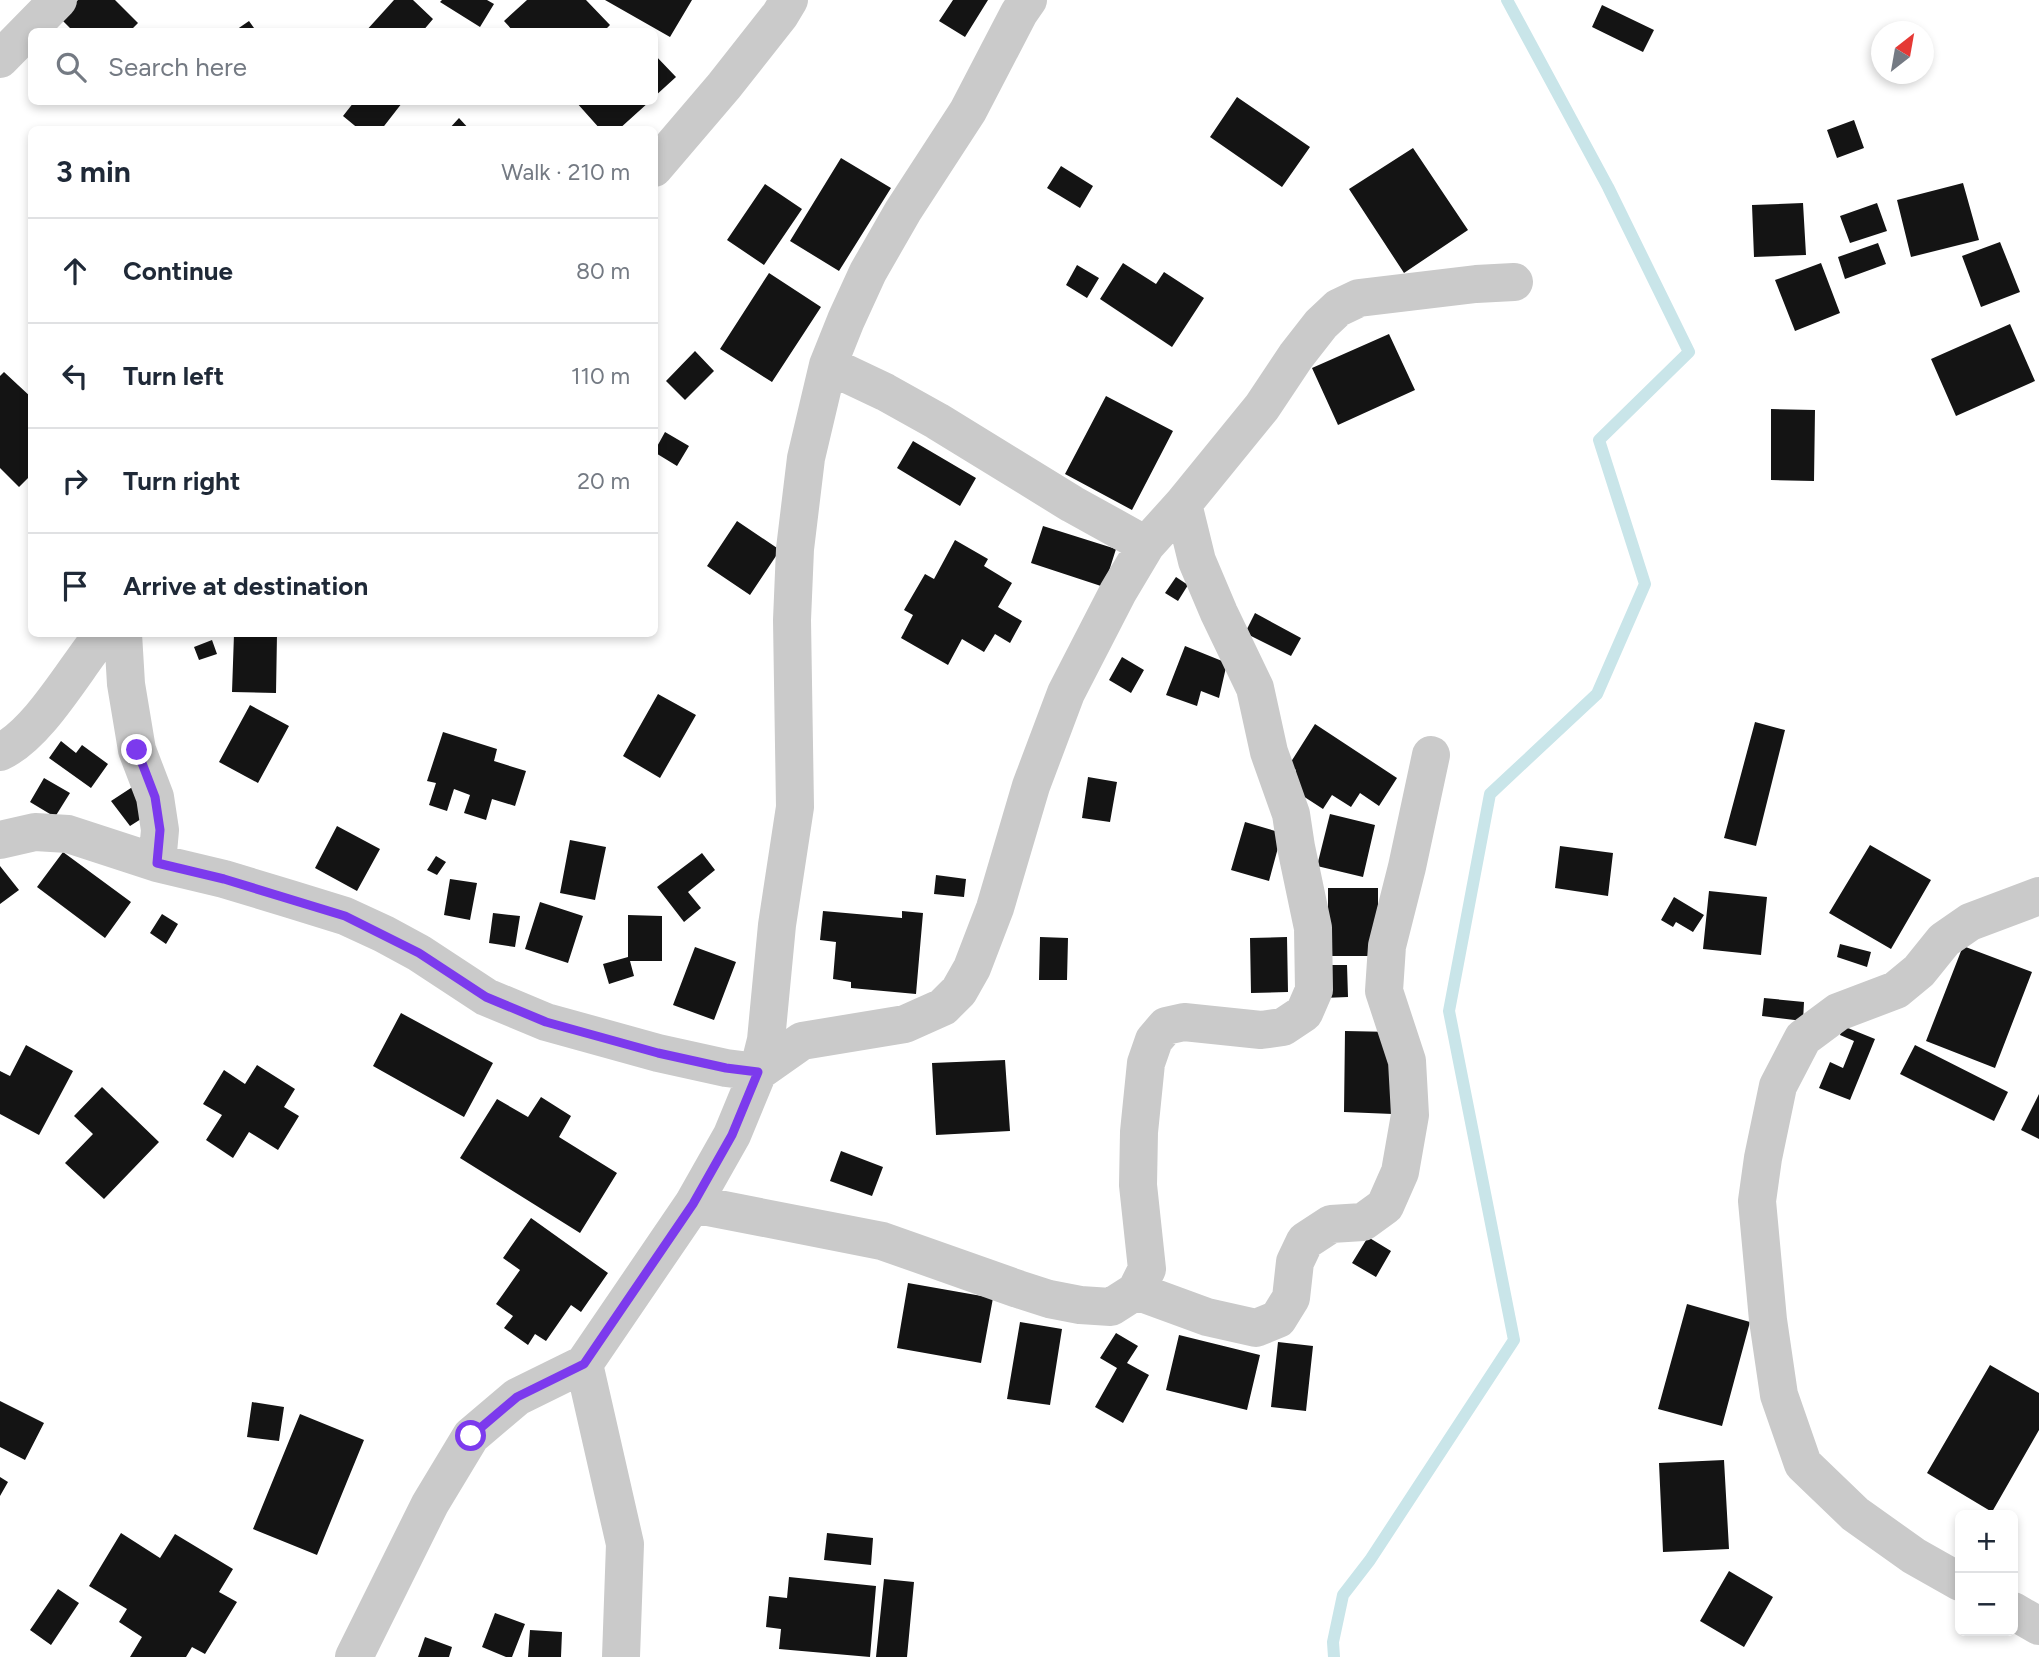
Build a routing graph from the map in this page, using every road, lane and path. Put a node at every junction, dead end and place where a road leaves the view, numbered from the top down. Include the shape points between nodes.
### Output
1 (58, 0) edge
2 (789, 0) edge
3 (1028, 0) edge
4 (30, 28) edge
5 (28, 31) edge
6 (0, 59) edge
7 (658, 163) edge
8 (1514, 282) dead end
9 (828, 365) junction
10 (1183, 504) junction
11 (1146, 545) junction
12 (101, 637) edge
13 (123, 637) edge
14 (0, 752) edge
15 (1431, 755) dead end
16 (0, 840) edge
17 (157, 863) junction
18 (2039, 896) edge
19 (758, 1072) junction
20 (693, 1204) junction
21 (1136, 1291) junction
22 (584, 1364) junction
23 (1955, 1579) edge
24 (2018, 1614) edge
25 (2039, 1626) edge
26 (354, 1657) edge
27 (621, 1657) edge

1 - 4 street
2 - 7 street
3 - 9 street via 968,111 868,272
5 - 6 street
8 - 10 street via 1359,298 1338,308
9 - 11 street via 937,421
9 - 19 street via 806,458 795,549 795,807
10 - 11 street
10 - 21 street via 1197,561 1255,688 1269,752 1291,814 1313,928 1314,990 1304,1013 1283,1027 1262,1030 1184,1022 1166,1026 1154,1040 1146,1063 1139,1132 1138,1185 1147,1269
11 - 19 street via 1066,693 1031,786 995,908 959,991 943,1007 905,1024 802,1041
12 - 14 street via 30,731
13 - 17 street via 137,750 155,797 160,830
15 - 21 street via 1387,946 1384,991 1407,1060 1410,1115 1400,1172 1385,1206 1363,1222 1331,1224 1305,1241 1295,1262 1290,1298 1278,1319 1256,1328 1207,1317
16 - 17 street via 35,832 68,834
17 - 19 street via 345,916 419,953 486,997 546,1022 658,1053
18 - 23 street via 1970,922 1944,940 1896,990 1838,1012 1803,1038 1778,1086 1757,1201 1779,1395 1803,1464 1855,1514
19 - 20 street via 732,1135
20 - 21 street via 882,1241 1049,1299 1111,1307
20 - 22 street
22 - 26 street via 517,1397 471,1436 430,1504
22 - 27 street via 625,1544
24 - 25 street

